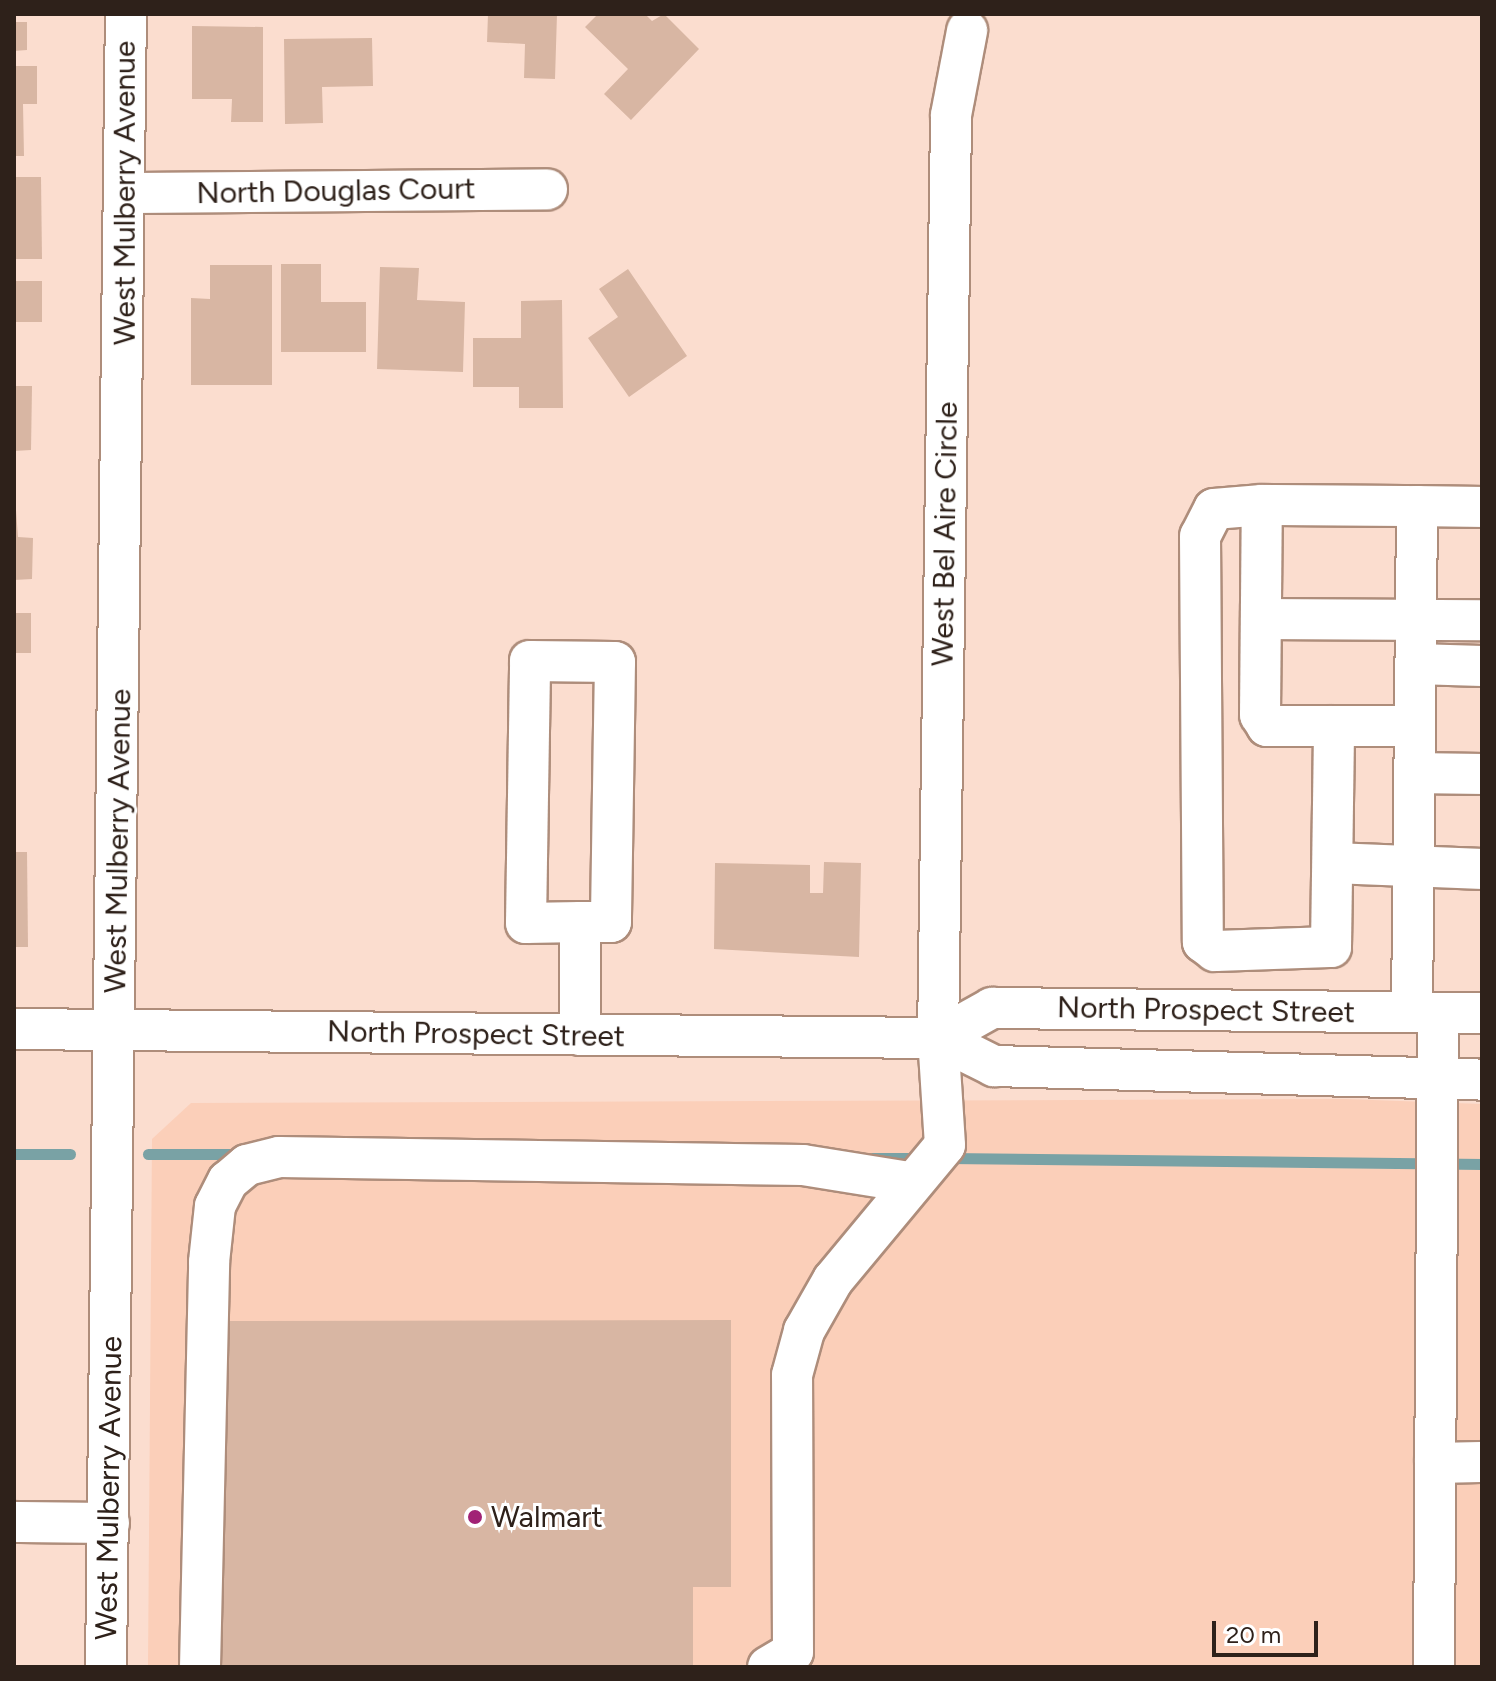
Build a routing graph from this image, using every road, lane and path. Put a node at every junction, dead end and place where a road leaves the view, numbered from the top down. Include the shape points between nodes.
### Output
1 (126, 14) edge
2 (967, 31) dead end
3 (547, 189) dead end
4 (126, 193) junction
5 (1262, 505) junction
6 (1417, 506) junction
7 (1482, 507) edge
8 (1261, 619) junction
9 (1416, 620) junction
10 (1482, 620) edge
11 (1482, 666) edge
12 (1482, 693) edge
13 (1415, 694) junction
14 (1334, 726) junction
15 (1415, 773) junction
16 (1482, 774) edge
17 (1334, 863) junction
18 (1414, 864) junction
19 (1482, 869) edge
20 (580, 922) junction
21 (1425, 1012) junction
22 (1482, 1013) edge
23 (14, 1029) edge
24 (114, 1030) junction
25 (580, 1035) junction
26 (938, 1038) junction
27 (1438, 1080) junction
28 (1482, 1080) edge
29 (909, 1182) junction
30 (1482, 1462) edge
31 (1435, 1463) junction
32 (14, 1522) edge
33 (109, 1523) junction
34 (106, 1667) edge
35 (200, 1667) edge
36 (768, 1667) edge
37 (1434, 1667) edge

1 - 4 street, West Mulberry Avenue
2 - 26 street, West Bel Aire Circle via 951,115
3 - 4 street, North Douglas Court
4 - 24 street, West Mulberry Avenue
5 - 6 street
5 - 8 street
5 - 17 street via 1214,509 1200,536 1203,942 1215,951 1331,947
6 - 7 street
6 - 9 street
8 - 9 street
8 - 14 street via 1260,715 1267,726
9 - 10 street
9 - 13 street
11 - 13 street
12 - 13 street
13 - 14 street
13 - 15 street
14 - 17 street
15 - 16 street
15 - 18 street
17 - 18 street
18 - 19 street
18 - 21 street
20 - 20 street via 526,923 530,661 615,662 611,922
20 - 25 street
21 - 22 street, North Prospect Street
21 - 26 street, North Prospect Street via 992,1008
21 - 27 street
23 - 24 street, North Prospect Street
24 - 25 street, North Prospect Street
24 - 33 street, West Mulberry Avenue
25 - 26 street, North Prospect Street
26 - 27 street, North Prospect Street via 994,1066
26 - 29 street, West Bel Aire Circle via 945,1145
27 - 28 street, North Prospect Street
27 - 31 street
29 - 35 street via 803,1165 279,1157 247,1165 215,1206 209,1262
29 - 36 street, West Bel Aire Circle via 804,1331 792,1375 793,1652
30 - 31 street
31 - 37 street
32 - 33 street
33 - 34 street, West Mulberry Avenue

